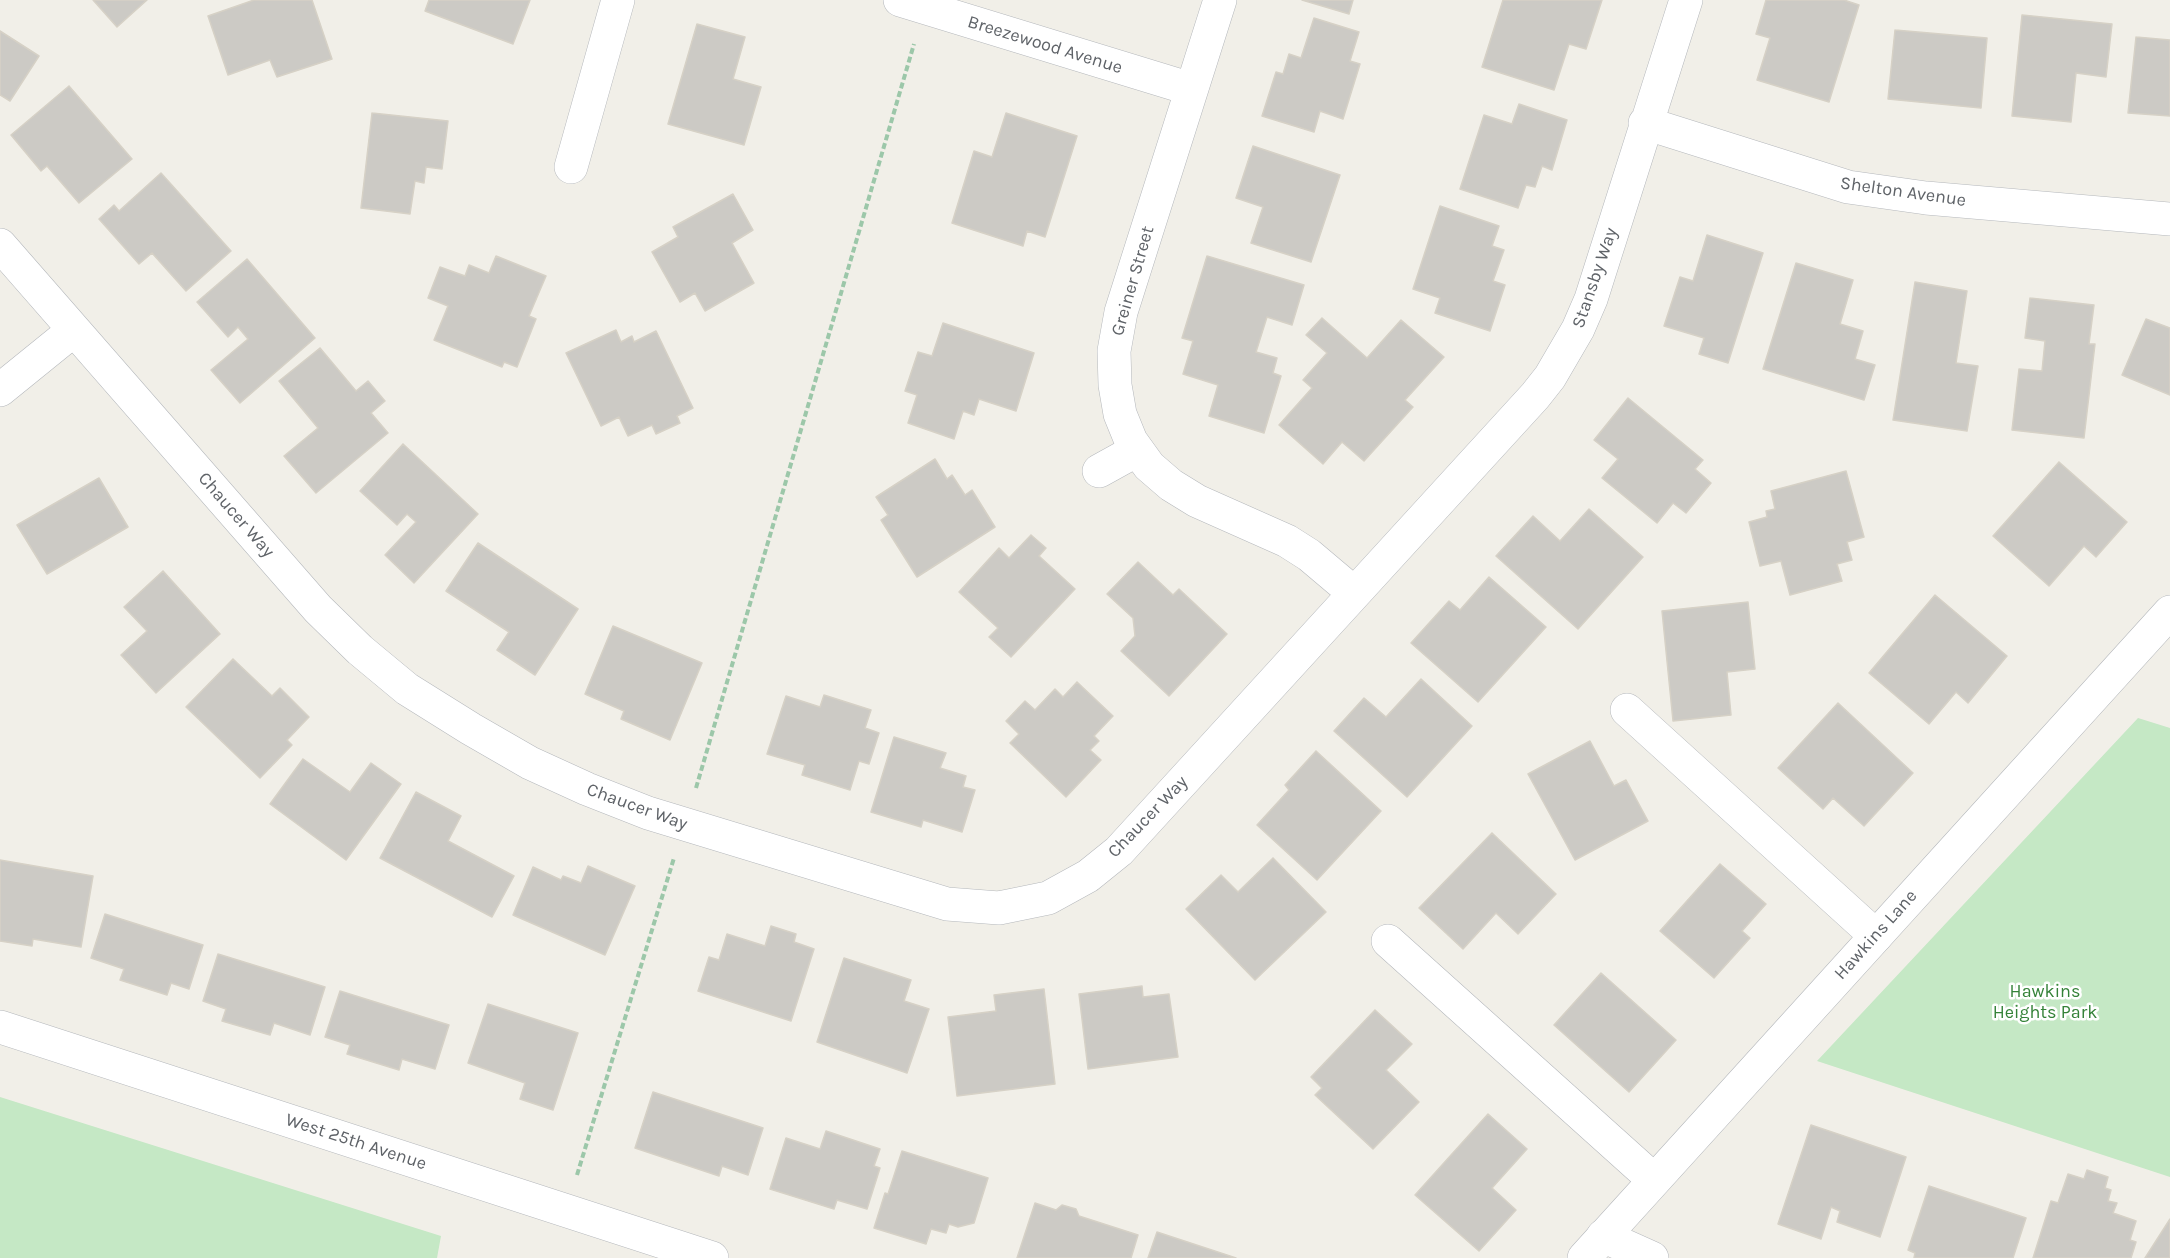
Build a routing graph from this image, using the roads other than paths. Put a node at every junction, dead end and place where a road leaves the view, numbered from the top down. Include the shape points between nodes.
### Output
1 (618, 0) edge
2 (1220, 0) edge
3 (1686, 0) edge
4 (912, 4) edge
5 (1191, 89) junction
6 (1645, 123) junction
7 (571, 167) dead end
8 (2170, 219) edge
9 (0, 245) edge
10 (74, 330) junction
11 (0, 390) edge
12 (1137, 450) junction
13 (1099, 471) dead end
14 (1354, 593) junction
15 (2170, 612) edge
16 (1628, 710) dead end
17 (1876, 936) junction
18 (1388, 941) dead end
19 (0, 1027) edge
20 (1654, 1180) junction
21 (1594, 1247) edge
22 (712, 1258) edge
23 (1652, 1258) edge

1 - 7 street
2 - 5 street, Greiner Street
3 - 6 street, Stansby Way
4 - 5 street, Breezewood Avenue
5 - 12 street, Greiner Street via 1121,312 1114,351 1120,414
6 - 8 street, Shelton Avenue via 1848,187 1926,198
6 - 14 street, Stansby Way via 1591,299 1565,354 1536,396
9 - 10 street, Chaucer Way
10 - 11 street
10 - 14 street, Chaucer Way via 318,609 399,682 530,763 587,789 685,825 947,904 999,908 1048,898 1088,876 1119,851
12 - 13 street
12 - 14 street, Greiner Street via 1171,485 1197,501 1287,541
15 - 17 street, Hawkins Lane
16 - 17 street
17 - 20 street, Hawkins Lane
18 - 20 street
19 - 22 street, West 25th Avenue
20 - 21 street, Hawkins Lane
21 - 23 street

